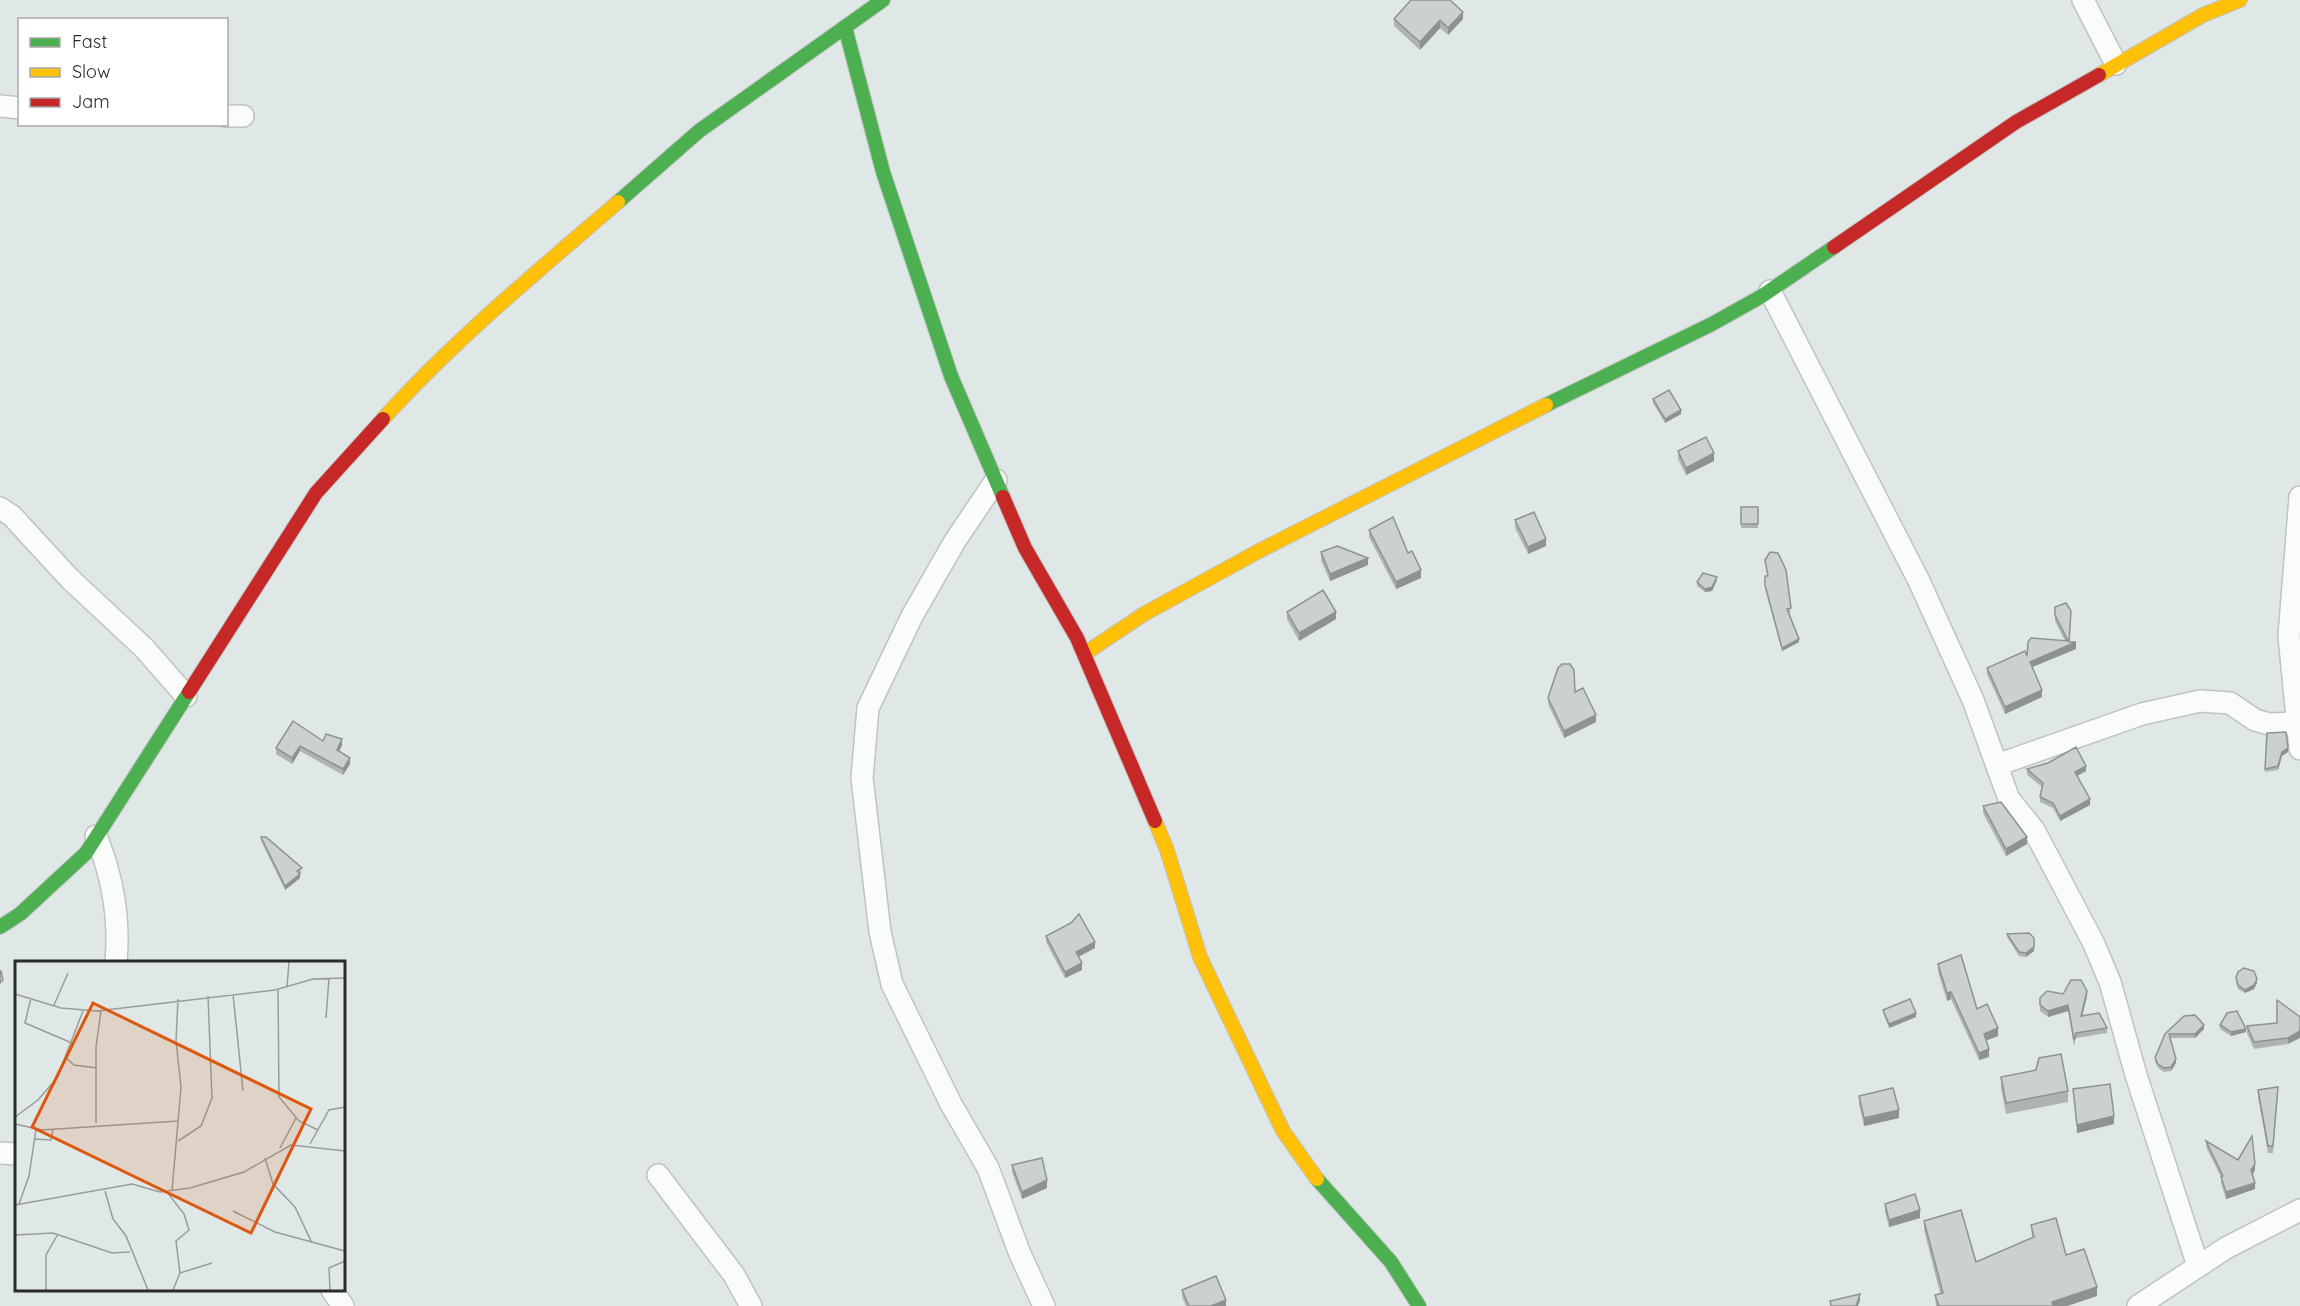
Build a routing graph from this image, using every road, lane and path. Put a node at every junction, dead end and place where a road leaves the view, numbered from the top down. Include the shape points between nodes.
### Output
1 (883, 0) edge
2 (2083, 0) edge
3 (2240, 0) edge
4 (845, 27) junction
5 (2116, 64) junction
6 (0, 106) edge
7 (18, 108) edge
8 (1770, 291) junction
9 (996, 480) junction
10 (2300, 497) edge
11 (0, 508) edge
12 (1084, 654) junction
13 (186, 696) junction
14 (2298, 723) junction
15 (2300, 749) edge
16 (1997, 765) junction
17 (96, 836) junction
18 (0, 927) edge
19 (116, 961) edge
20 (0, 1153) edge
21 (15, 1154) edge
22 (658, 1175) dead end
23 (2300, 1210) edge
24 (2198, 1266) junction
25 (333, 1291) edge
26 (343, 1306) edge
27 (751, 1306) edge
28 (1044, 1306) edge
29 (1419, 1306) edge
30 (2138, 1306) edge

1 - 4 street
2 - 5 street
3 - 5 street via 2203,15
4 - 9 street via 883,172 951,376
4 - 13 street via 699,131 418,380 316,493
5 - 8 street via 2016,122
6 - 7 street
8 - 12 street via 1713,324 1259,551 1144,614
8 - 16 street via 1919,581 1973,700
9 - 12 street via 1024,548
9 - 28 street via 912,616 868,708 862,778 880,932 892,984 951,1104 988,1168
10 - 14 street via 2289,636
11 - 13 street via 144,648
12 - 29 street via 1167,850 1200,957 1283,1131 1313,1174 1390,1262
13 - 17 street
14 - 15 street
14 - 16 street via 2269,724 2230,704 2200,701 2142,714
16 - 24 street via 2009,800 2034,830 2110,982
17 - 18 street via 86,853 20,914
17 - 19 street via 114,891
20 - 21 street
22 - 27 street via 734,1275
23 - 24 street
24 - 30 street
25 - 26 street

